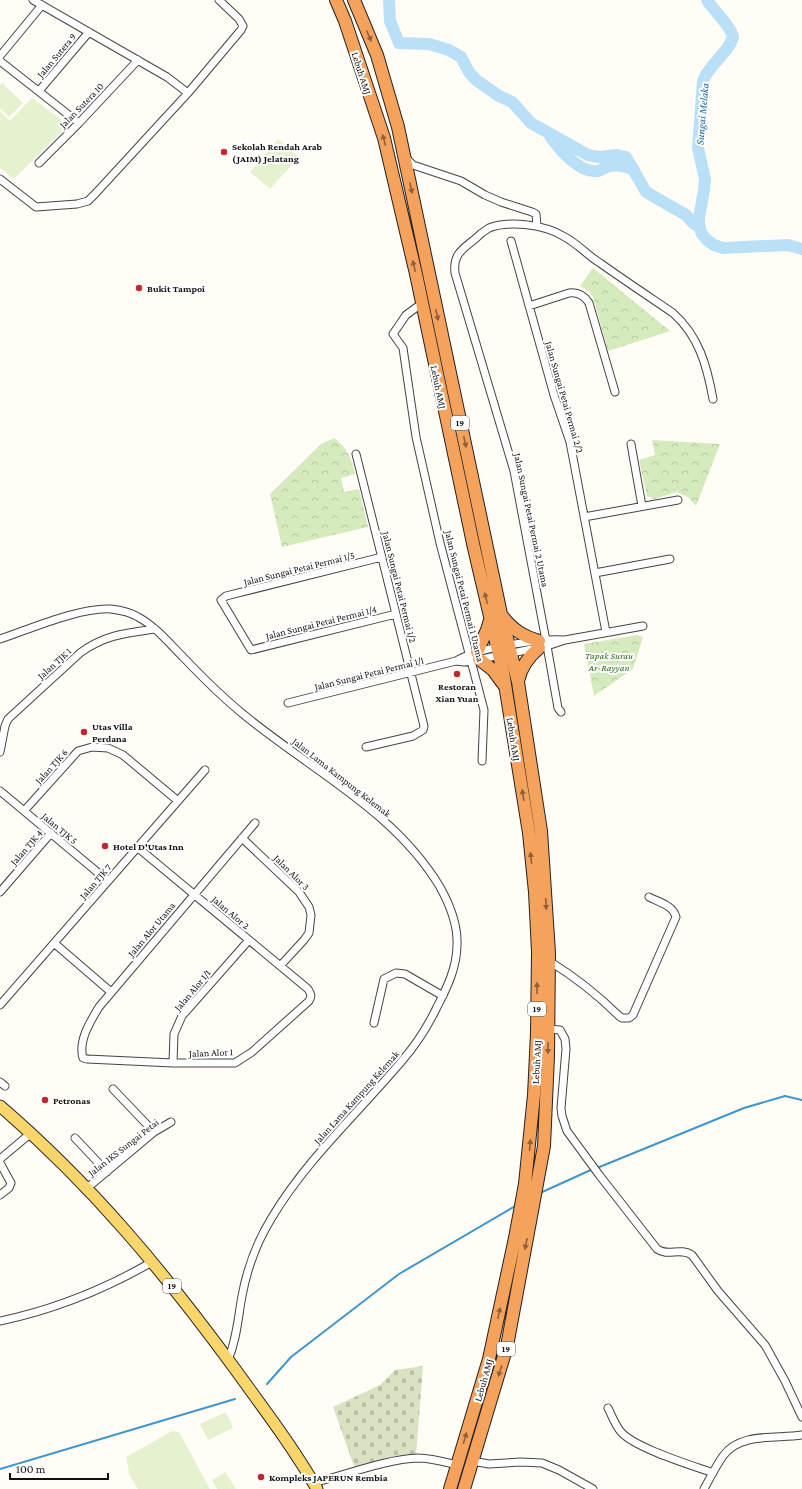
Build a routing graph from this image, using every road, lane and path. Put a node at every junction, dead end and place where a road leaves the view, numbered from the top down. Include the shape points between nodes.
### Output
1 (33, 0) edge
2 (219, 0) edge
3 (336, 0) edge
4 (354, 0) edge
5 (42, 5) junction
6 (89, 32) junction
7 (0, 56) edge
8 (138, 60) junction
9 (0, 61) edge
10 (39, 92) junction
11 (188, 93) junction
12 (79, 123) junction
13 (404, 157) junction
14 (39, 163) dead end
15 (0, 178) edge
16 (537, 226) junction
17 (511, 240) dead end
18 (421, 304) junction
19 (529, 306) junction
20 (615, 392) dead end
21 (714, 399) dead end
22 (632, 444) dead end
23 (356, 454) dead end
24 (678, 500) dead end
25 (642, 506) junction
26 (584, 517) junction
27 (382, 558) junction
28 (670, 559) dead end
29 (595, 572) junction
30 (396, 614) junction
31 (496, 616) junction
32 (642, 626) dead end
33 (155, 629) junction
34 (606, 632) junction
35 (0, 639) edge
36 (543, 644) junction
37 (251, 650) joint
38 (504, 650) junction
39 (474, 657) junction
40 (411, 673) junction
41 (518, 682) junction
42 (506, 688) junction
43 (288, 703) dead end
44 (561, 712) dead end
45 (366, 747) dead end
46 (0, 752) edge
47 (482, 761) dead end
48 (205, 770) dead end
49 (0, 791) edge
50 (178, 801) junction
51 (24, 811) junction
52 (255, 823) dead end
53 (51, 833) junction
54 (242, 838) junction
55 (137, 848) junction
56 (108, 881) junction
57 (0, 892) edge
58 (194, 894) junction
59 (649, 898) dead end
60 (249, 940) junction
61 (54, 943) junction
62 (549, 961) junction
63 (280, 966) junction
64 (111, 992) junction
65 (310, 993) joint
66 (443, 996) junction
67 (0, 1005) edge
68 (374, 1023) dead end
69 (549, 1029) junction
70 (83, 1058) joint
71 (172, 1063) junction
72 (113, 1089) dead end
73 (0, 1106) edge
74 (172, 1122) dead end
75 (154, 1132) junction
76 (30, 1133) junction
77 (75, 1138) dead end
78 (0, 1159) edge
79 (0, 1163) edge
80 (107, 1172) junction
81 (87, 1188) junction
82 (0, 1195) edge
83 (152, 1262) junction
84 (0, 1321) edge
85 (228, 1360) junction
86 (608, 1408) dead end
87 (802, 1417) edge
88 (802, 1435) edge
89 (472, 1461) junction
90 (457, 1465) junction
91 (713, 1473) junction
92 (315, 1486) edge
93 (450, 1489) edge
94 (464, 1489) edge
95 (593, 1489) edge
96 (704, 1489) edge

1 - 5 street
2 - 11 street via 243,26
18 -> 3 highway, Lebuh AMJ / 19 via 384,138
4 -> 13 highway, Lebuh AMJ / 19 via 377,55
5 - 6 street
5 - 7 street
6 - 8 street
6 - 10 street, Jalan Sutera 9
8 - 11 street
8 - 12 street, Jalan Sutera 10
9 - 10 street
10 - 12 street
11 - 15 street via 88,201 36,207
12 - 14 street, Jalan Sutera 10
13 - 16 street via 413,164 461,181 485,196 536,214
13 -> 31 highway, Lebuh AMJ / 19
16 - 21 street via 564,236 681,320 706,362
16 - 36 street, Jalan Sungai Petai Permai 2 Utama via 512,225 489,229 459,253 454,266 514,471
17 - 19 street, Jalan Sungai Petai Permai 2/2
31 -> 18 highway, Lebuh AMJ / 19
18 - 39 street, Jalan Sungai Petai Permai 1 Utama via 406,315 393,334 403,348 416,437 440,543
19 - 20 street via 569,293 586,297
19 - 26 street, Jalan Sungai Petai Permai 2/2 via 570,442
22 - 25 street
23 - 27 street, Jalan Sungai Petai Permai 1/2
24 - 25 street
25 - 26 street
26 - 29 street, Jalan Sungai Petai Permai 2/2
27 - 30 street, Jalan Sungai Petai Permai 1/2
27 - 37 street, Jalan Sungai Petai Permai 1/5 via 226,596 221,600
28 - 29 street
29 - 34 street, Jalan Sungai Petai Permai 2/2
30 - 37 street, Jalan Sungai Petai Permai 1/4
30 - 40 street, Jalan Sungai Petai Permai 1/2
31 - 36 highway via 526,637
31 - 38 highway, Lebuh AMJ / 19
31 - 39 highway
32 - 34 street, Jalan Sungai Petai Permai 1/1
33 - 35 street, Jalan Lama Kampung Kelemak via 135,615 124,611 101,610 55,620
33 - 46 street, Jalan TJK 1 via 128,632 91,645 8,719
33 - 66 street, Jalan Lama Kampung Kelemak via 217,692 382,819 424,864 445,896 457,932 456,960
34 - 36 street, Jalan Sungai Petai Permai 1/1
36 - 38 street, Jalan Sungai Petai Permai 1/1
36 - 41 highway via 525,662
36 - 44 street, Jalan Sungai Petai Permai 2 Utama
38 - 39 street, Jalan Sungai Petai Permai 1/1
38 - 41 highway, Lebuh AMJ / 19
38 - 42 highway, Lebuh AMJ / 19
39 - 40 street, Jalan Sungai Petai Permai 1/1
39 - 42 highway via 493,670
39 - 47 street, Jalan Sungai Petai Permai 1 Utama via 484,710
40 - 43 street, Jalan Sungai Petai Permai 1/1
40 - 45 street, Jalan Sungai Petai Permai 1/2 via 423,730 413,736
41 -> 62 highway, Lebuh AMJ / 19 via 541,831
90 -> 42 highway, Lebuh AMJ / 19 via 489,1359 525,1184 534,1095 538,952 535,892 529,833
48 - 50 street, Jalan TJK 7
49 - 51 street, Jalan TJK 5
50 - 51 street, Jalan TJK 6 via 123,755 108,748 92,747 78,751
50 - 55 street, Jalan TJK 7
51 - 53 street, Jalan TJK 5
52 - 54 street, Jalan Alor Utama
53 - 56 street, Jalan TJK 5
53 - 57 street, Jalan TJK 4
54 - 58 street, Jalan Alor Utama
54 - 63 street, Jalan Alor 3 via 299,892 309,907 309,933
55 - 56 street, Jalan TJK 7
55 - 58 street, Jalan Alor 2
56 - 61 street, Jalan TJK 7
58 - 60 street, Jalan Alor 2
58 - 64 street, Jalan Alor Utama
59 - 62 street via 670,907 676,917 633,1015 629,1018 619,1016 590,989
60 - 63 street, Jalan Alor 2
60 - 71 street, Jalan Alor 1/1 via 182,1016 174,1034
61 - 64 street
61 - 67 street, Jalan TJK 7
62 - 69 highway, Lebuh AMJ / 19
63 - 65 street, Jalan Alor 2
64 - 70 street, Jalan Alor Utama via 88,1025 81,1046
65 - 71 street, Jalan Alor 1 via 310,1001 252,1052 235,1063
66 - 68 street via 405,974 396,973 384,979
66 - 85 street, Jalan Lama Kampung Kelemak via 404,1060 322,1148 270,1219 256,1248 247,1276 234,1343
69 - 87 street via 560,1030 565,1039 561,1108 567,1131 657,1249 662,1252 680,1251 692,1255 721,1295 765,1345 786,1381
69 -> 89 highway, Lebuh AMJ / 19 via 544,1146 507,1346
70 - 71 street, Jalan Alor 1
72 - 75 street
73 - 76 main road, 19
74 - 75 street, Jalan IKS Sungai Petai
75 - 80 street, Jalan IKS Sungai Petai
76 - 78 street
76 - 81 main road, 19
77 - 80 street
79 - 82 street via 11,1183
80 - 81 street, Jalan IKS Sungai Petai
81 - 83 main road, 19
83 - 84 street via 83,1295 49,1308
83 - 85 main road, 19
85 - 92 main road, 19
86 - 91 street via 616,1425 627,1438
88 - 91 street via 760,1438 740,1443 724,1456
89 - 94 highway, Lebuh AMJ / 19
89 - 95 street via 489,1464 542,1463
90 - 92 street via 407,1459
90 - 93 highway, Lebuh AMJ / 19
91 - 96 street

